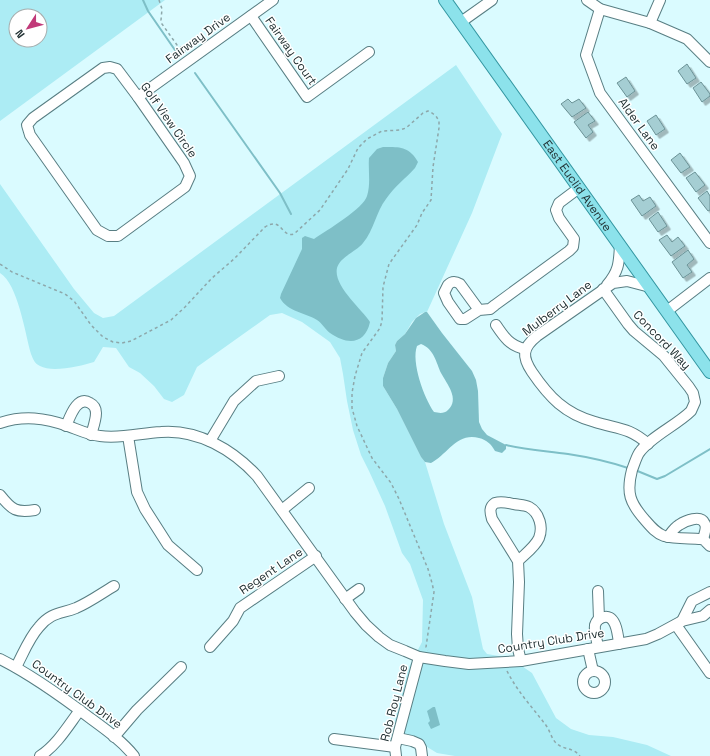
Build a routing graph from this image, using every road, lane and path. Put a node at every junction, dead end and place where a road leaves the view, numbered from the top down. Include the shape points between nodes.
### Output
1 (159, 0) edge
2 (273, 0) edge
3 (445, 0) edge
4 (492, 0) edge
5 (587, 0) edge
6 (660, 0) edge
7 (600, 8) junction
8 (251, 16) junction
9 (461, 22) junction
10 (650, 23) junction
11 (369, 52) dead end
12 (193, 57) junction
13 (710, 62) edge
14 (138, 97) junction
15 (579, 188) junction
16 (710, 243) edge
17 (620, 245) junction
18 (0, 264) edge
19 (710, 278) edge
20 (650, 287) junction
21 (603, 290) junction
22 (479, 310) dead end
23 (667, 311) junction
24 (496, 325) dead end
25 (525, 349) junction
26 (710, 372) edge
27 (280, 376) dead end
28 (0, 423) edge
29 (66, 426) junction
30 (91, 435) junction
31 (128, 436) junction
32 (210, 441) junction
33 (648, 444) junction
34 (309, 488) dead end
35 (0, 495) edge
36 (36, 510) dead end
37 (282, 510) junction
38 (708, 522) edge
39 (668, 537) junction
40 (706, 543) edge
41 (316, 556) junction
42 (518, 561) junction
43 (197, 570) dead end
44 (114, 586) dead end
45 (359, 589) dead end
46 (598, 591) dead end
47 (710, 592) edge
48 (345, 599) junction
49 (710, 610) edge
50 (599, 620) junction
51 (679, 623) junction
52 (619, 644) junction
53 (210, 647) dead end
54 (598, 647) junction
55 (588, 649) junction
56 (431, 652) dead end
57 (419, 657) junction
58 (0, 659) edge
59 (521, 661) junction
60 (503, 662) junction
61 (16, 667) junction
62 (181, 667) dead end
63 (592, 671) dead end
64 (710, 673) edge
65 (80, 710) junction
66 (114, 737) junction
67 (334, 739) dead end
68 (396, 747) edge
69 (40, 756) edge
70 (134, 756) edge
71 (422, 756) edge
72 (580, 756) edge

1 - 12 path via 162,24 177,45
2 - 8 street, Fairway Drive
3 - 9 main road, East Euclid Avenue
4 - 9 street
5 - 7 street
6 - 10 street
7 - 10 street
7 - 16 street, Alder Lane via 586,56 600,93
8 - 11 street, Fairway Court via 307,97
8 - 12 street, Fairway Drive
9 - 15 main road, East Euclid Avenue
10 - 13 street via 687,39
12 - 14 street, Fairway Drive
14 - 14 street, Golf View Circle via 117,69 103,68 32,118 27,125 30,135 97,230 108,236 118,236 179,192 185,187 190,176 184,163
15 - 17 main road, East Euclid Avenue
15 - 22 street via 559,203 556,210 574,239 573,247 496,305 490,309
17 - 20 main road, East Euclid Avenue
17 - 21 street, Mulberry Lane via 615,276
18 - 56 path via 12,272 65,294 74,301 103,337 112,342 131,341 171,320 265,227 275,224 287,234 294,234 320,210 364,142 382,131 406,128 428,111 436,116 439,121 431,200 415,229 389,264 383,287 382,320 378,333 364,350 359,361 352,393 352,408 364,444 391,483 430,576 434,592 426,647
19 - 23 street
20 - 21 street, Mulberry Lane via 626,281 613,283
20 - 23 main road, East Euclid Avenue
21 - 25 street, Mulberry Lane via 536,336
21 - 33 street, Concord Way via 634,331 673,366 694,398 692,411
23 - 26 main road, East Euclid Avenue
24 - 25 street via 512,344
25 - 33 street, Mulberry Lane via 528,366 560,406 594,422 630,431
27 - 32 street via 256,381 234,401
28 - 29 street, Country Club Drive via 29,418 50,420
29 - 30 street, Country Club Drive
29 - 30 street via 76,407 80,403 88,402 95,408 96,414
30 - 31 street, Country Club Drive
31 - 32 street, Country Club Drive via 163,431 178,432
31 - 43 street via 137,492 144,509 168,545
32 - 37 street, Country Club Drive via 247,465
33 - 39 street, Concord Way via 639,453 634,465 629,492 637,510 657,532
34 - 37 street
35 - 36 street via 13,509 21,512
37 - 41 street, Country Club Drive
38 - 39 street via 698,518 691,520 679,525
38 - 40 street via 705,531
39 - 40 street
41 - 48 street, Country Club Drive
41 - 53 street, Regent Lane via 240,608 234,621
42 - 42 street via 492,519 490,508 495,503 503,502 531,508 538,516 541,530 539,538
42 - 59 street via 517,634
44 - 61 street via 76,608 56,613 39,626
45 - 48 street
46 - 50 street
47 - 51 street via 692,600
48 - 57 street, Country Club Drive via 366,625 379,636
49 - 51 street, Country Club Drive via 704,616
50 - 52 street via 605,617 613,620
50 - 54 street via 595,626
51 - 52 street, Country Club Drive via 646,639
51 - 64 street
52 - 54 street, Country Club Drive
54 - 55 street, Country Club Drive
55 - 59 street, Country Club Drive
55 - 63 street
57 - 60 street, Country Club Drive via 469,664
57 - 68 street, Rob Roy Lane
58 - 61 street, Country Club Drive
59 - 60 street, Country Club Drive
60 - 72 path via 511,679 550,731 554,741
61 - 65 street, Country Club Drive
62 - 66 street via 137,710
65 - 66 street, Country Club Drive
65 - 69 street via 54,745
66 - 70 street, Country Club Drive
67 - 68 street
68 - 71 street via 412,741 419,744

